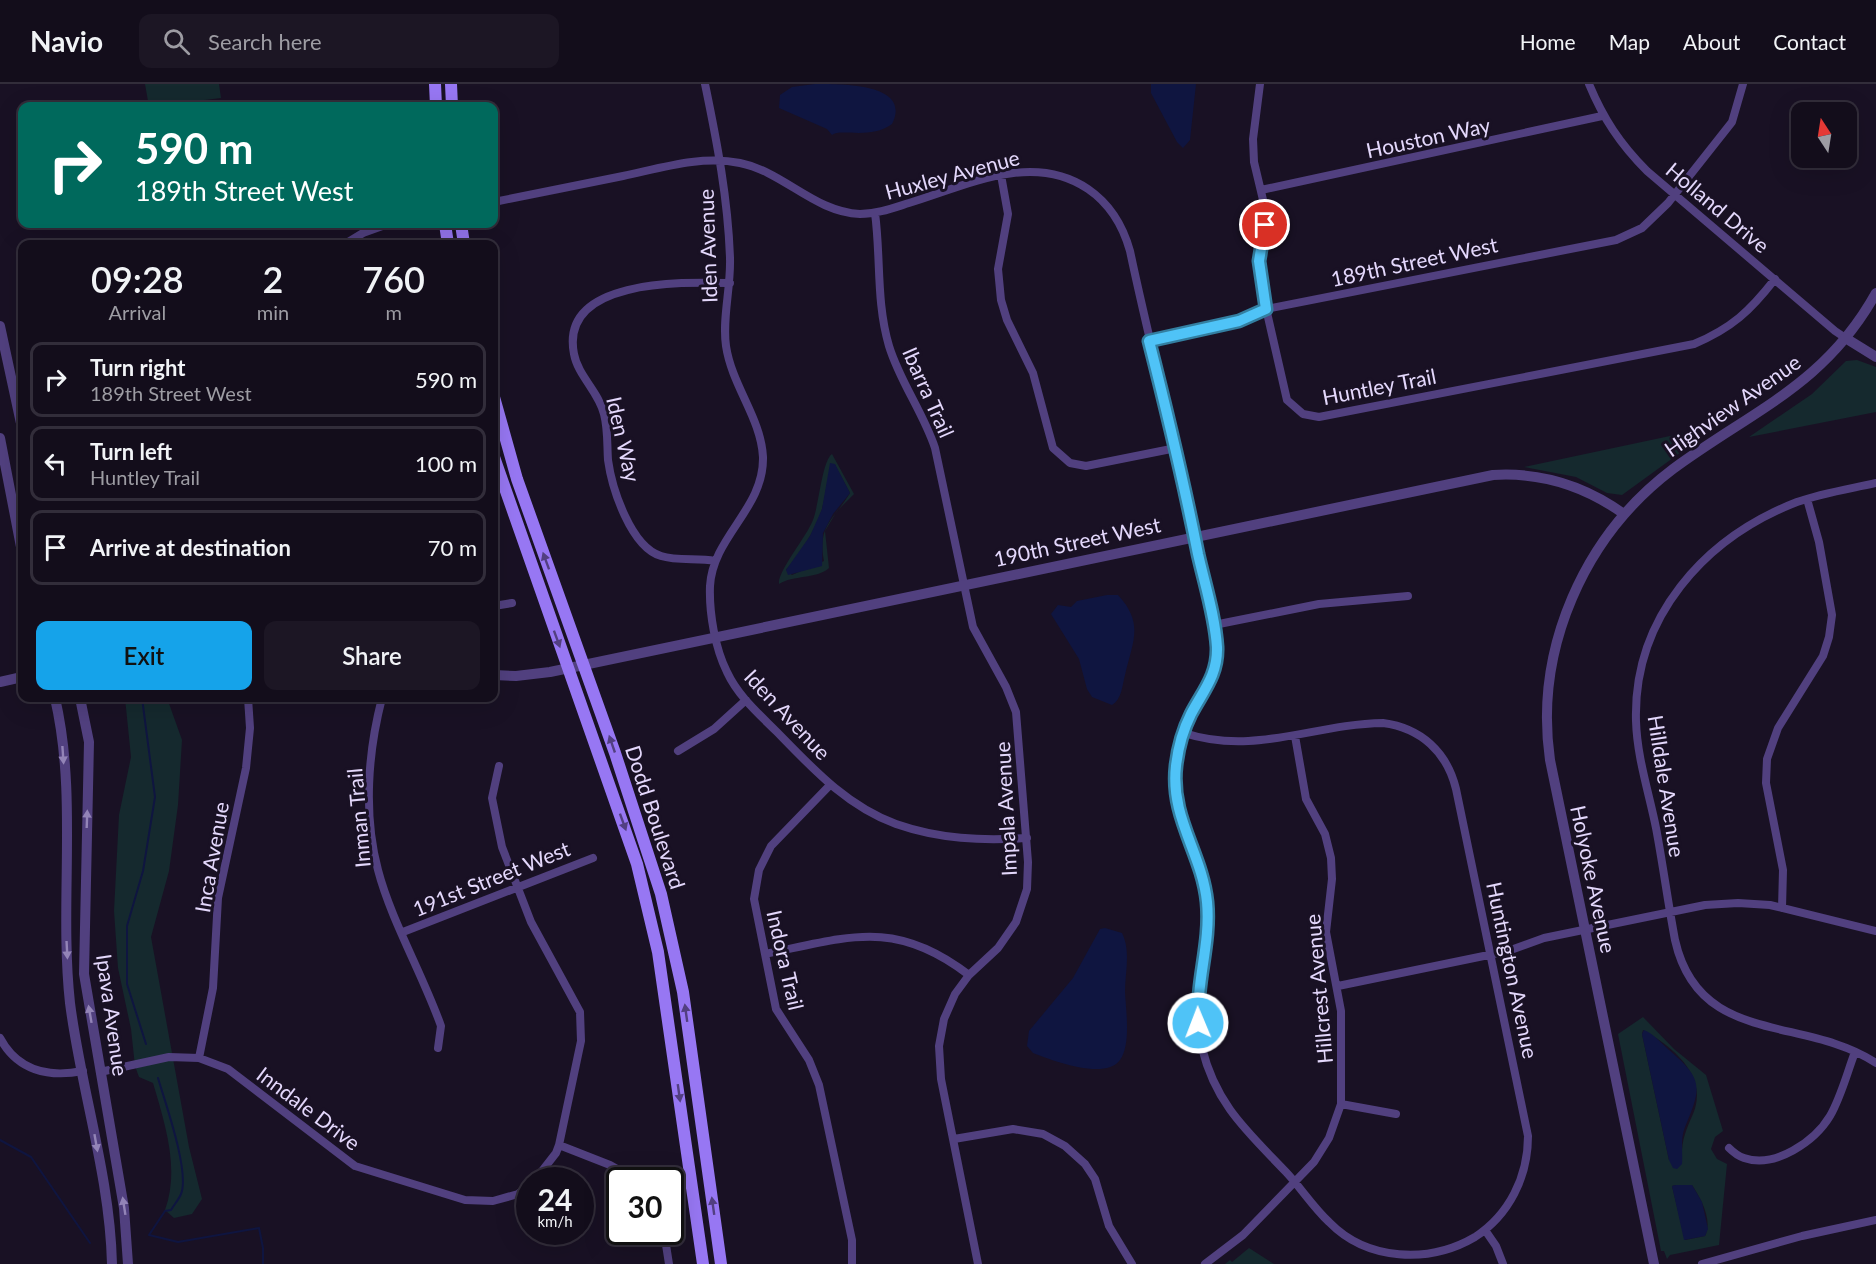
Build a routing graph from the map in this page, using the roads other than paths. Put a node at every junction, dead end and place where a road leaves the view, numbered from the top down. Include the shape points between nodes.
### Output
1 (435, 84) edge
2 (451, 84) edge
3 (705, 84) edge
4 (1260, 84) edge
5 (1589, 84) edge
6 (1743, 84) edge
7 (436, 102) edge
8 (452, 102) edge
9 (1602, 116) junction
10 (721, 160) junction
11 (1001, 175) junction
12 (1261, 190) junction
13 (1674, 195) junction
14 (498, 201) edge
15 (875, 213) junction
16 (377, 228) edge
17 (352, 240) edge
18 (1775, 279) junction
19 (730, 284) junction
20 (1876, 293) edge
21 (1266, 309) junction
22 (0, 326) edge
23 (1847, 339) junction
24 (1149, 341) junction
25 (1876, 357) edge
26 (18, 409) edge
27 (498, 411) edge
28 (0, 438) edge
29 (1176, 448) junction
30 (498, 468) edge
31 (1876, 483) edge
32 (1807, 499) junction
33 (1624, 514) junction
34 (18, 531) edge
35 (1195, 536) junction
36 (715, 561) junction
37 (963, 584) junction
38 (1408, 596) dead end
39 (512, 603) dead end
40 (498, 605) edge
41 (1214, 625) junction
42 (716, 636) junction
43 (584, 663) junction
44 (568, 668) junction
45 (498, 675) edge
46 (18, 678) edge
47 (0, 682) edge
48 (746, 700) junction
49 (55, 702) edge
50 (81, 702) edge
51 (248, 702) edge
52 (381, 702) edge
53 (1184, 733) junction
54 (1295, 736) junction
55 (678, 751) dead end
56 (499, 766) dead end
57 (830, 786) junction
58 (1027, 838) junction
59 (593, 858) dead end
60 (516, 887) junction
61 (1782, 908) junction
62 (1669, 912) junction
63 (1585, 930) junction
64 (1876, 931) edge
65 (403, 932) junction
66 (765, 954) junction
67 (1491, 954) junction
68 (969, 975) junction
69 (1338, 986) junction
70 (0, 1038) edge
71 (438, 1048) dead end
72 (1855, 1052) junction
73 (199, 1058) junction
74 (1876, 1063) edge
75 (83, 1071) junction
76 (100, 1072) junction
77 (1341, 1104) junction
78 (1396, 1114) dead end
79 (954, 1139) junction
80 (559, 1145) junction
81 (1729, 1148) dead end
82 (545, 1167) edge
83 (613, 1167) edge
84 (1295, 1181) junction
85 (516, 1195) edge
86 (1876, 1220) edge
87 (1485, 1230) junction
88 (666, 1245) edge
89 (112, 1264) edge
90 (128, 1264) edge
91 (669, 1264) edge
92 (703, 1264) edge
93 (721, 1264) edge
94 (852, 1264) edge
95 (978, 1264) edge
96 (1132, 1264) edge
97 (1205, 1264) edge
98 (1503, 1264) edge
99 (1654, 1264) edge
100 (1702, 1264) edge

1 - 7 main road
2 - 8 main road
3 - 10 street, Iden Avenue
4 - 12 street, Huntley Trail via 1252,139
5 - 9 street, Holland Drive
6 - 13 street, 189th Street West via 1732,122
9 - 12 street, Houston Way
9 - 13 street, Holland Drive via 1624,148
10 - 14 street, Huxley Avenue via 687,163
10 - 15 street, Huxley Avenue via 764,171 835,209
10 - 19 street, Iden Avenue
11 - 15 street, Huxley Avenue
11 - 24 street, Huxley Avenue via 1030,171 1058,174 1083,185 1105,203 1128,242
11 - 29 street via 1008,214 998,269 1001,300 1033,373 1053,448 1065,460 1086,466
12 - 21 street, Huntley Trail via 1265,225 1259,261
13 - 18 street, Holland Drive
13 - 21 street, 189th Street West via 1642,228 1616,240
15 - 37 street, Ibarra Trail via 879,299 886,335 900,376 926,424 934,448
16 - 17 street
18 - 21 street, Huntley Trail via 1747,313 1724,331 1694,344 1319,417 1303,414 1287,400
18 - 23 street, Holland Drive
19 - 36 street, Iden Avenue via 727,351 757,429 762,467 751,506
19 - 36 street, Iden Way via 670,282 609,295 586,311 573,342 578,365 602,407 611,476 634,534 646,549 663,557
20 - 23 street, Highview Avenue
21 - 24 street, 189th Street West via 1239,321
22 - 26 street
23 - 25 street
23 - 33 street, Highview Avenue via 1803,382 1673,469
24 - 29 street, Huxley Avenue
43 -> 27 main road, Dodd Boulevard via 517,479
28 - 34 street
29 - 35 street, Huxley Avenue
30 -> 44 main road, Dodd Boulevard
31 - 32 street, Hilldale Avenue
32 - 61 street via 1830,600 1831,622 1823,656 1778,728 1767,759 1766,783 1783,870
32 - 62 street, Hilldale Avenue via 1752,524 1706,557 1675,591 1647,646 1637,690 1636,723
33 - 35 street, 190th Street West via 1557,480 1493,474
33 - 63 street, Holyoke Avenue via 1593,556 1573,595 1557,643 1548,703 1547,737
35 - 37 street, 190th Street West
35 - 41 street, Huxley Avenue
36 - 42 street, Iden Avenue via 710,597
37 - 42 street, 190th Street West
37 - 58 street, Impala Avenue via 975,633 1016,712
38 - 41 street via 1318,604
39 - 40 street
41 - 53 street, Huxley Avenue via 1215,672
42 - 43 street, 190th Street West
42 - 48 street, Iden Avenue via 727,672
43 - 44 street, 190th Street West
93 -> 43 main road, Dodd Boulevard via 674,944 639,822
44 - 45 street, 190th Street West
44 -> 92 main road, Dodd Boulevard via 633,854 658,952
46 - 47 street
48 - 55 street via 714,729
48 - 57 street, Iden Avenue
49 -> 75 street, Ipava Avenue via 64,772 69,982
76 -> 50 street, Ipava Avenue via 84,972 89,742
51 - 73 street, Inca Avenue via 246,768 218,898 213,988
52 - 65 street, Inman Trail via 370,759 372,833 378,869
53 - 54 street, Huntington Avenue via 1227,743
53 - 84 street, Huxley Avenue via 1176,766 1176,801 1202,876 1208,910 1197,997 1203,1050 1216,1087 1236,1121
54 - 67 street, Huntington Avenue via 1372,723 1393,724 1418,734 1441,754 1456,789
54 - 69 street, Hillcrest Avenue via 1306,799 1330,852 1332,879 1326,932
56 - 60 street via 492,790 493,808
57 - 58 street, Iden Avenue via 880,817 914,829 971,840
57 - 66 street, Indora Trail via 778,838 759,870 754,899
58 - 68 street, Impala Avenue via 1029,876 1018,916 998,948
59 - 60 street, 191st Street West
60 - 65 street, 191st Street West
60 - 80 street via 580,1012 581,1041
61 - 62 street via 1726,903
61 - 64 street
62 - 63 street
62 - 72 street, Hilldale Avenue via 1685,972 1714,1005 1735,1016
63 - 67 street
63 - 99 street, Holyoke Avenue
65 - 71 street, Inman Trail via 441,1026
66 - 68 street via 855,936 883,936 932,950
66 - 94 street, Indora Trail via 776,1009 819,1085 852,1240
67 - 69 street
67 - 87 street, Huntington Avenue via 1528,1143 1516,1192
68 - 79 street, Impala Avenue via 946,1012 939,1046 940,1072
69 - 77 street, Hillcrest Avenue via 1342,1022
70 - 75 street via 14,1057 36,1070 59,1074
72 - 74 street, Hilldale Avenue
72 - 81 street via 1831,1114 1808,1140 1785,1154 1760,1160 1741,1158
73 - 76 street, Inndale Drive via 169,1057
73 - 85 street, Inndale Drive via 228,1069 356,1166 465,1200 493,1201
75 -> 89 street, Ipava Avenue via 111,1236
90 -> 76 street, Ipava Avenue via 124,1208
77 - 78 street
77 - 84 street, Hillcrest Avenue via 1324,1147
79 - 95 street, Impala Avenue
79 - 96 street via 1013,1129 1043,1134 1065,1146 1090,1172 1112,1234
80 - 82 street
80 - 83 street
84 - 87 street, Huntington Avenue via 1337,1230 1360,1245 1383,1253 1437,1253 1462,1245
84 - 97 street, Hillcrest Avenue via 1243,1235
86 - 100 street
87 - 98 street
88 - 91 street

